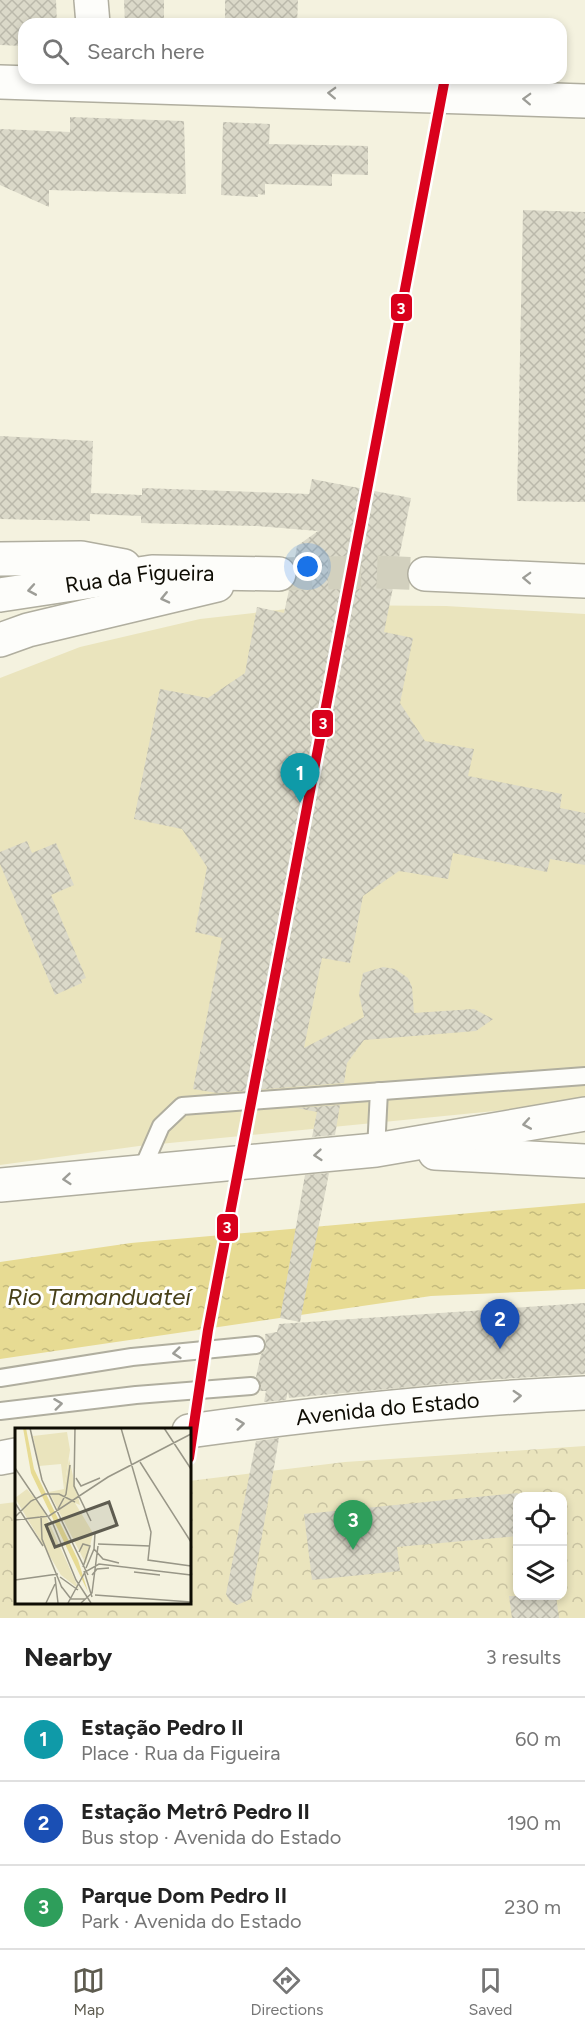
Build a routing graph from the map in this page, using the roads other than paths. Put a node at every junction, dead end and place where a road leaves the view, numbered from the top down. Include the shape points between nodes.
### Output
1 (91, 0) edge
2 (92, 18) edge
3 (0, 82) edge
4 (18, 82) edge
5 (146, 84) edge
6 (585, 101) edge
7 (0, 559) edge
8 (152, 572) junction
9 (425, 574) tunnel mouth
10 (585, 581) edge
11 (0, 595) edge
12 (0, 640) edge
13 (585, 1076) edge
14 (379, 1091) junction
15 (585, 1114) edge
16 (376, 1150) junction
17 (585, 1161) edge
18 (141, 1172) junction
19 (0, 1185) edge
20 (256, 1345) dead end
21 (0, 1378) edge
22 (251, 1386) dead end
23 (585, 1393) edge
24 (0, 1411) edge
25 (190, 1431) edge
26 (15, 1455) edge
27 (0, 1458) edge

1 - 2 main road
3 - 4 main road
6 -> 5 main road
7 - 8 main road via 81,558
8 -> 11 main road, Rua da Figueira
8 -> 12 main road, Rua da Figueira via 271,574 28,630
10 -> 9 main road
13 - 14 lane
14 - 16 lane
14 - 18 lane via 182,1106 161,1126
15 -> 16 main road
16 - 17 main road
16 -> 18 main road
18 -> 19 main road
20 -> 21 lane via 132,1357
24 -> 22 lane
25 -> 23 main road, Avenida do Estado via 511,1396
26 - 27 main road

